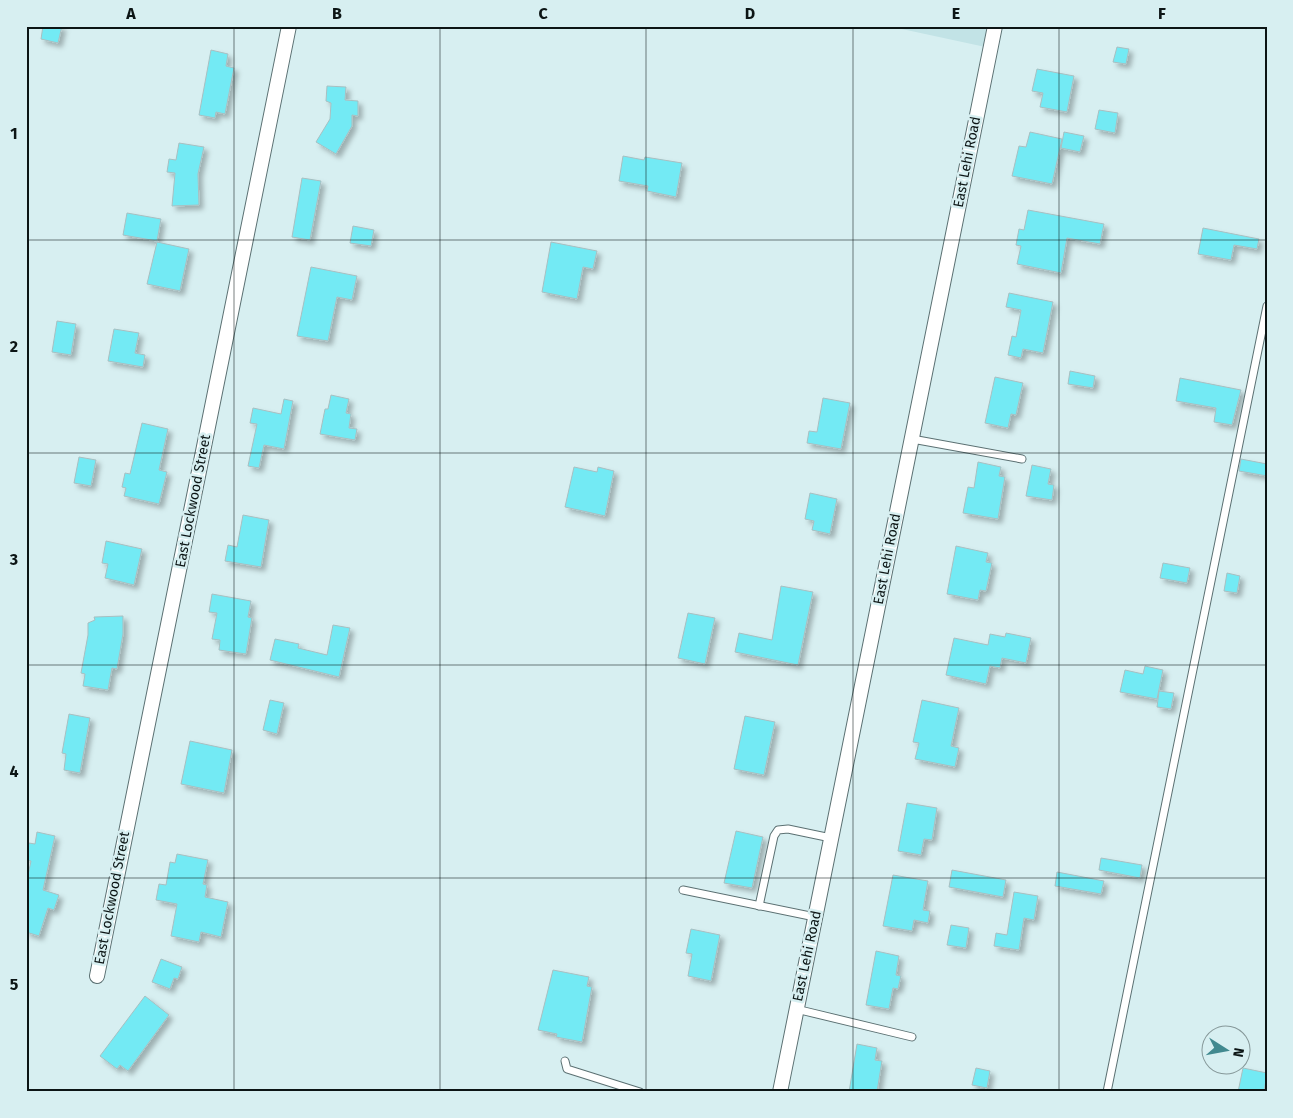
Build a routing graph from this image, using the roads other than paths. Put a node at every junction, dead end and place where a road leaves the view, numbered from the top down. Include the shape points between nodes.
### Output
1 (288, 26) edge
2 (995, 26) edge
3 (1267, 306) edge
4 (912, 439) junction
5 (1022, 459) dead end
6 (831, 838) junction
7 (683, 890) dead end
8 (759, 906) junction
9 (815, 917) junction
10 (96, 976) dead end
11 (796, 1009) junction
12 (912, 1037) dead end
13 (565, 1061) dead end
14 (640, 1092) edge
15 (780, 1092) edge
16 (1107, 1092) edge

1 - 10 street, East Lockwood Street
2 - 4 street, East Lehi Road
3 - 16 lane
4 - 5 lane
4 - 6 street, East Lehi Road
6 - 8 lane via 778,830
6 - 9 street, East Lehi Road
7 - 8 lane
8 - 9 lane
9 - 11 street, East Lehi Road
11 - 12 lane
11 - 15 street, East Lehi Road
13 - 14 lane via 567,1069

